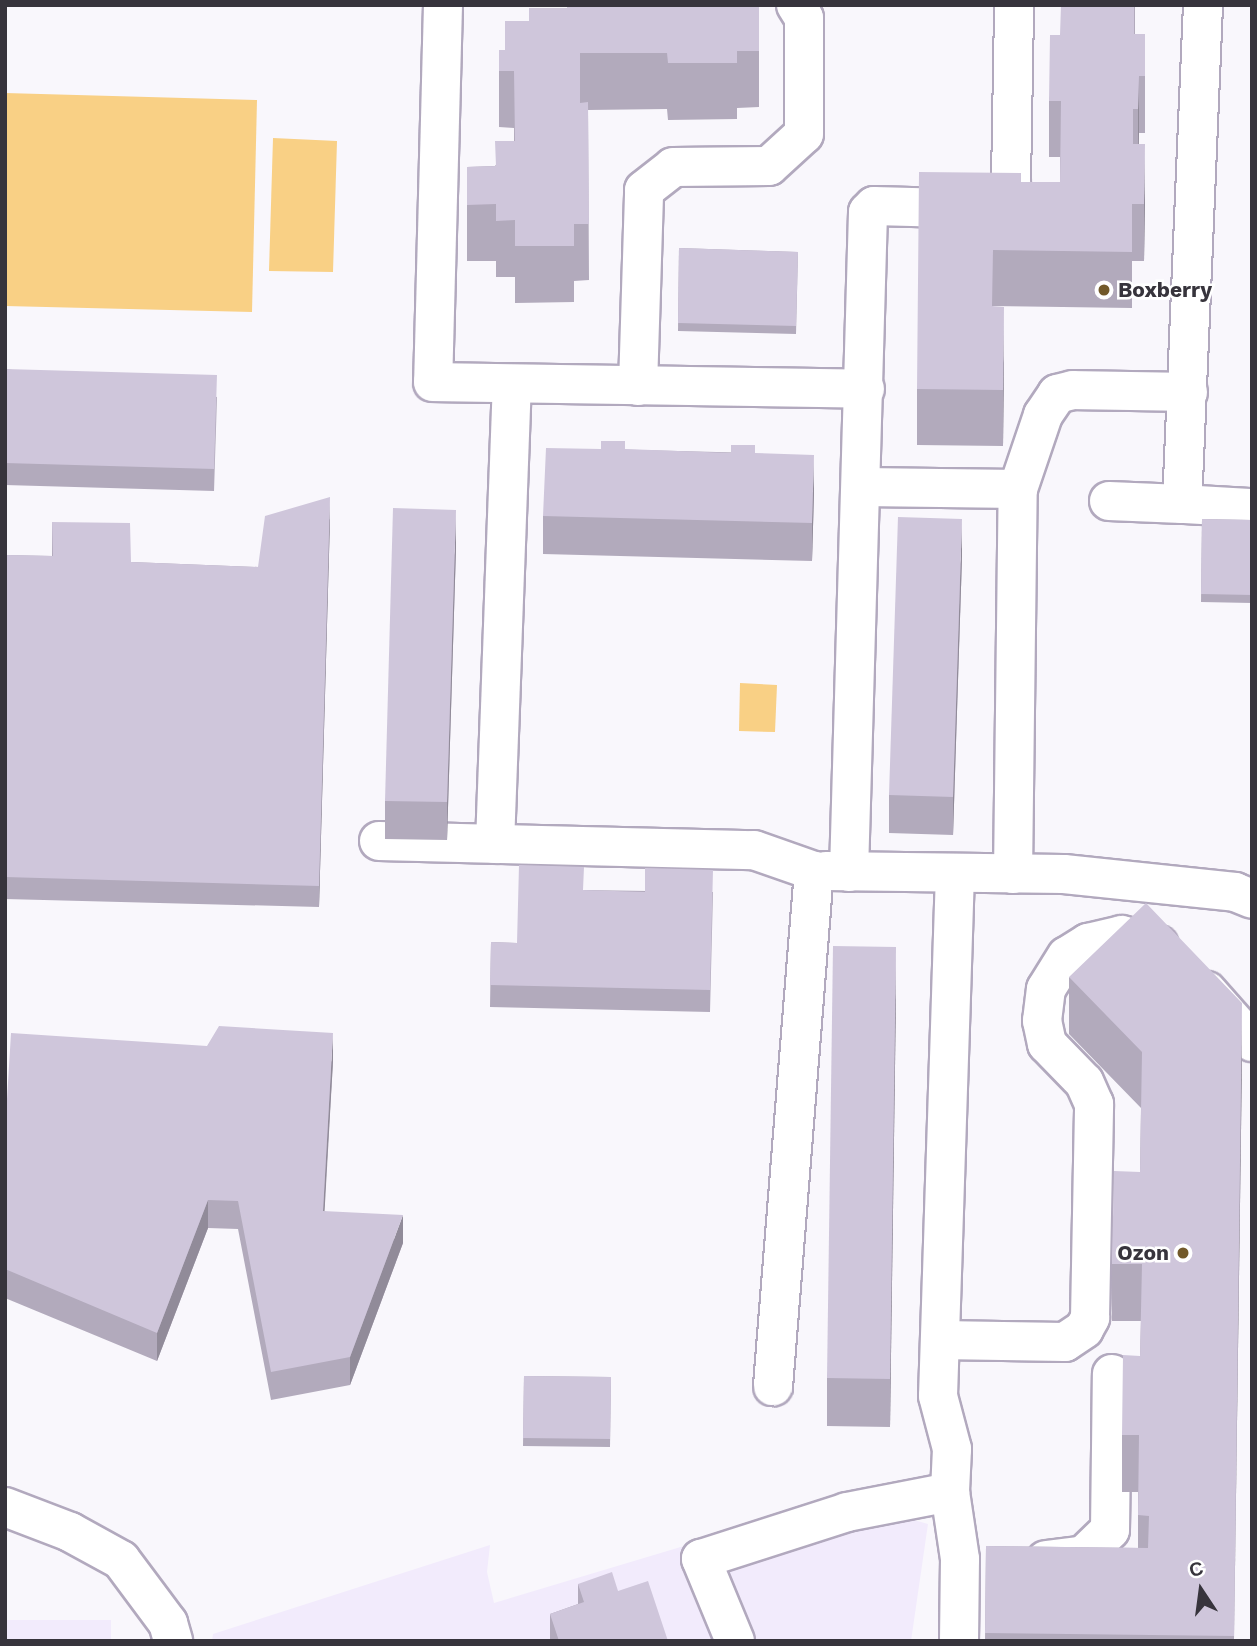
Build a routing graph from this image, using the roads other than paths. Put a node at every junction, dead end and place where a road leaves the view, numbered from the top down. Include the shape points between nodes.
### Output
1 (443, 5) edge
2 (796, 5) edge
3 (1014, 5) edge
4 (1203, 5) edge
5 (512, 384) junction
6 (638, 386) junction
7 (865, 389) junction
8 (1188, 392) junction
9 (863, 487) junction
10 (1018, 489) junction
11 (1109, 501) dead end
12 (1182, 504) junction
13 (1252, 508) edge
14 (379, 841) dead end
15 (495, 844) junction
16 (832, 871) junction
17 (955, 873) junction
18 (1013, 874) junction
19 (1252, 899) edge
20 (1252, 1042) edge
21 (940, 1340) junction
22 (1112, 1374) dead end
23 (774, 1386) dead end
24 (950, 1492) junction
25 (5, 1507) edge
26 (960, 1559) junction
27 (173, 1641) edge
28 (735, 1641) edge
29 (959, 1641) edge

1 - 5 street via 433,382
2 - 6 street via 804,18 804,134 769,166 673,166 644,190
3 - 7 street via 1011,182 1006,196 987,209 870,209
4 - 8 street
5 - 6 street
5 - 15 street
6 - 7 street
7 - 9 street
8 - 10 street via 1057,394 1047,403
8 - 12 street
9 - 10 street
9 - 16 street
10 - 18 street
11 - 12 street
12 - 13 street
14 - 15 street
15 - 16 street via 754,850
16 - 17 street
16 - 23 street
17 - 18 street
17 - 21 street
18 - 19 street via 1064,874 1235,892
20 - 21 street via 1166,949 1143,938 1122,936 1088,943 1067,956 1046,989 1042,1021 1047,1044 1084,1082 1094,1104 1090,1318 1065,1342
21 - 24 street via 938,1396 952,1449
22 - 26 street via 1110,1530 1098,1546 1067,1560
24 - 26 street
24 - 28 street via 847,1512 701,1559
25 - 27 street via 70,1532 121,1560 168,1622
26 - 29 street

